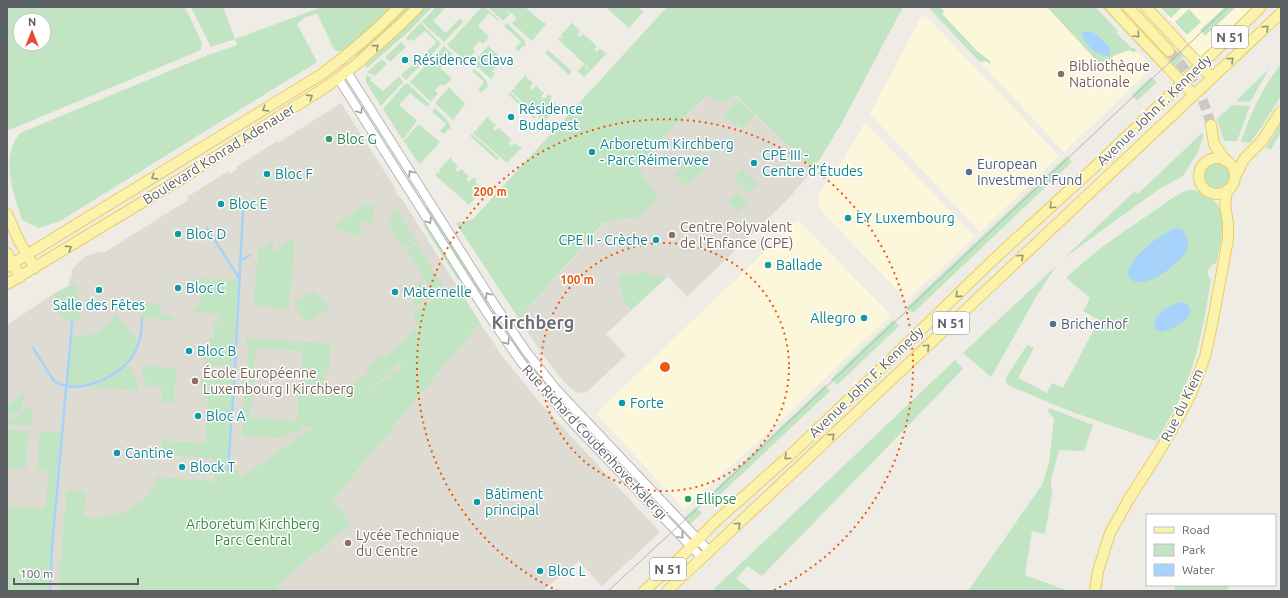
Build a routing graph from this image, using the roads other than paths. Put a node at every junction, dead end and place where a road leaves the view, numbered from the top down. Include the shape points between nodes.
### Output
1 (399, 7) edge
2 (418, 7) edge
3 (1110, 7) edge
4 (1128, 7) edge
5 (1146, 7) edge
6 (1261, 7) edge
7 (1281, 13) edge
8 (1169, 51) tunnel mouth
9 (1200, 65) junction
10 (343, 75) junction
11 (1212, 78) junction
12 (1182, 83) junction
13 (1194, 95) junction
14 (1281, 111) edge
15 (1211, 125) tunnel mouth
16 (1214, 144) junction
17 (1244, 159) junction
18 (1207, 161) junction
19 (1227, 162) junction
20 (1235, 176) junction
21 (1227, 190) junction
22 (1213, 193) junction
23 (1225, 205) junction
24 (7, 214) edge
25 (7, 253) edge
26 (27, 254) junction
27 (10, 265) edge
28 (35, 268) junction
29 (20, 277) junction
30 (7, 284) edge
31 (695, 543) junction
32 (706, 555) junction
33 (644, 591) edge
34 (667, 591) edge
35 (1096, 591) edge

1 -> 26 main road, Boulevard Konrad Adenauer via 350,53 322,74
10 -> 2 main road, Boulevard Konrad Adenauer
3 -> 12 main road
4 - 8 main road
5 - 9 main road
6 - 9 main road, Avenue John F. Kennedy / N 51
11 -> 7 main road, Avenue John F. Kennedy / N 51
9 - 11 main road
9 - 12 main road, Avenue John F. Kennedy / N 51
28 -> 10 main road, Boulevard Konrad Adenauer
31 -> 10 street, Rue Richard Coudenhove-Kalergi via 556,390 526,351
10 -> 31 street, Rue Richard Coudenhove-Kalergi via 487,313 521,362 572,422 642,497
11 - 13 main road, Avenue John F. Kennedy / N 51
12 - 13 main road
12 -> 31 main road, Avenue John F. Kennedy / N 51
32 -> 13 main road, Avenue John F. Kennedy / N 51
14 - 17 main road via 1262,141
15 - 16 main road
16 - 18 main road
16 - 19 main road
17 - 19 main road
17 - 20 main road
18 - 19 main road via 1214,158
18 - 22 main road via 1201,167 1199,179 1204,189
19 - 20 main road
20 - 21 main road
21 - 22 main road
21 - 23 main road, Rue du Kiem
22 - 23 main road
23 - 35 main road, Rue du Kiem via 1228,239 1203,363 1182,413 1110,533 1098,571
24 - 26 main road
25 - 27 main road
26 - 27 main road, Boulevard Konrad Adenauer
26 - 28 main road
27 - 29 main road
28 - 29 main road, Boulevard Konrad Adenauer
29 - 30 main road, Boulevard Konrad Adenauer
31 - 32 street, Rue Richard Coudenhove-Kalergi
31 - 33 main road, Avenue John F. Kennedy / N 51
32 - 34 main road, Avenue John F. Kennedy / N 51

